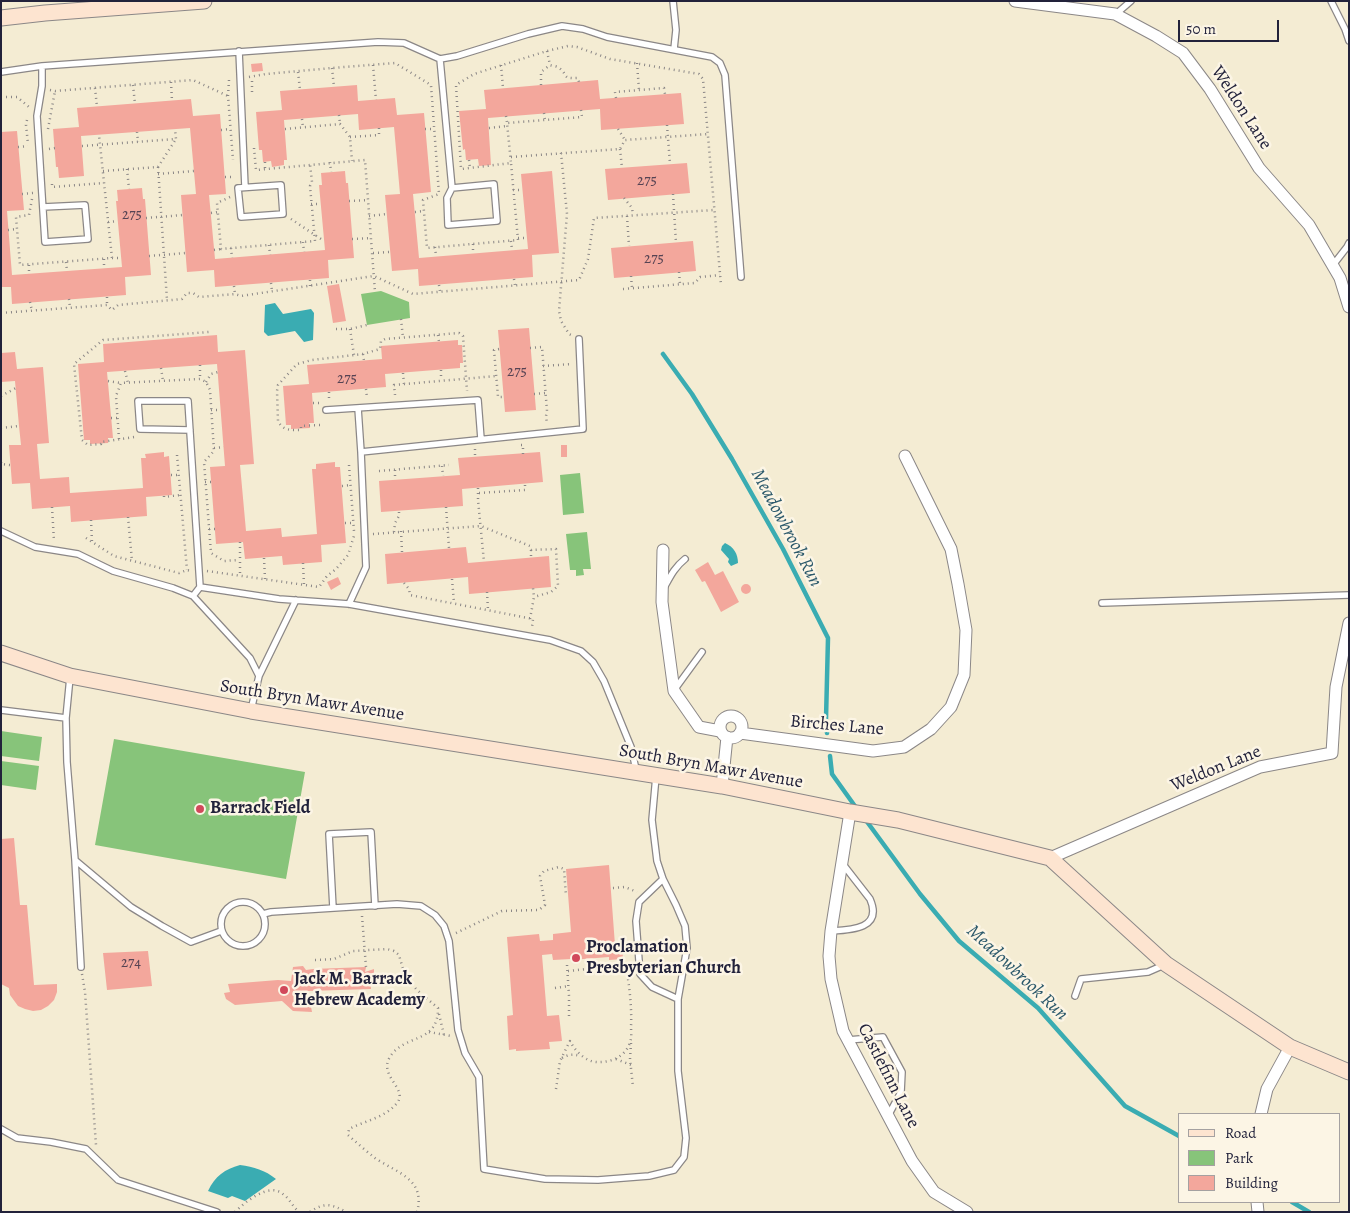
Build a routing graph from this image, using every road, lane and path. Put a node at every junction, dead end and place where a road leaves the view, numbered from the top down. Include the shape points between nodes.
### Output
1 (204, 1) edge
2 (673, 1) edge
3 (1015, 1) edge
4 (1132, 1) edge
5 (1331, 1) edge
6 (45, 7) edge
7 (1115, 14) junction
8 (1, 18) edge
9 (1349, 42) edge
10 (674, 49) junction
11 (239, 51) junction
12 (547, 51) junction
13 (440, 59) junction
14 (637, 63) junction
15 (550, 64) junction
16 (374, 65) junction
17 (42, 66) junction
18 (501, 66) junction
19 (332, 68) junction
20 (1, 72) edge
21 (298, 72) junction
22 (240, 77) junction
23 (252, 77) junction
24 (171, 82) junction
25 (579, 82) dead end
26 (133, 85) junction
27 (541, 85) dead end
28 (334, 87) dead end
29 (95, 88) junction
30 (504, 88) dead end
31 (300, 90) dead end
32 (639, 90) junction
33 (41, 91) junction
34 (55, 91) junction
35 (665, 94) dead end
36 (252, 95) dead end
37 (228, 96) junction
38 (1, 97) edge
39 (616, 98) dead end
40 (376, 100) dead end
41 (172, 101) dead end
42 (135, 104) dead end
43 (97, 107) dead end
44 (30, 108) dead end
45 (581, 110) dead end
46 (544, 113) dead end
47 (340, 115) dead end
48 (506, 116) dead end
49 (302, 118) dead end
50 (545, 120) junction
51 (340, 124) junction
52 (507, 125) junction
53 (667, 125) dead end
54 (303, 128) junction
55 (379, 128) dead end
56 (489, 128) dead end
57 (175, 129) dead end
58 (230, 129) junction
59 (285, 129) dead end
60 (425, 129) dead end
61 (434, 129) junction
62 (618, 129) dead end
63 (221, 130) dead end
64 (137, 132) dead end
65 (708, 134) junction
66 (47, 135) dead end
67 (668, 136) junction
68 (350, 137) junction
69 (176, 139) junction
70 (625, 140) junction
71 (254, 141) dead end
72 (48, 142) dead end
73 (138, 142) junction
74 (28, 146) dead end
75 (82, 146) dead end
76 (18, 147) dead end
77 (55, 148) dead end
78 (620, 149) junction
79 (561, 153) junction
80 (511, 157) junction
81 (469, 160) dead end
82 (352, 161) junction
83 (233, 162) dead end
84 (265, 162) dead end
85 (330, 162) junction
86 (511, 163) junction
87 (310, 164) junction
88 (670, 164) dead end
89 (158, 167) junction
90 (470, 168) junction
91 (622, 168) dead end
92 (265, 169) junction
93 (127, 170) junction
94 (194, 171) dead end
95 (234, 171) dead end
96 (103, 172) dead end
97 (330, 172) dead end
98 (158, 174) junction
99 (225, 177) dead end
100 (52, 178) dead end
101 (104, 183) dead end
102 (246, 187) junction
103 (452, 188) junction
104 (129, 189) dead end
105 (513, 190) junction
106 (523, 190) dead end
107 (33, 193) dead end
108 (22, 194) dead end
109 (673, 194) dead end
110 (230, 197) dead end
111 (624, 198) dead end
112 (368, 200) junction
113 (349, 201) dead end
114 (311, 204) junction
115 (321, 204) dead end
116 (43, 207) junction
117 (714, 210) junction
118 (424, 211) junction
119 (218, 212) junction
120 (415, 212) dead end
121 (674, 212) junction
122 (211, 213) dead end
123 (284, 214) junction
124 (387, 214) dead end
125 (182, 215) dead end
126 (633, 215) junction
127 (369, 216) junction
128 (626, 216) junction
129 (161, 217) junction
130 (146, 218) dead end
131 (118, 220) dead end
132 (108, 222) dead end
133 (17, 229) dead end
134 (8, 230) dead end
135 (314, 234) junction
136 (371, 238) junction
137 (518, 238) junction
138 (527, 238) dead end
139 (352, 239) dead end
140 (324, 240) dead end
141 (511, 241) junction
142 (303, 242) junction
143 (676, 242) dead end
144 (1349, 243) edge
145 (473, 244) junction
146 (269, 245) junction
147 (629, 246) dead end
148 (435, 247) junction
149 (231, 248) junction
150 (221, 249) junction
151 (214, 250) dead end
152 (512, 250) dead end
153 (304, 252) dead end
154 (390, 252) dead end
155 (186, 253) dead end
156 (372, 253) junction
157 (474, 253) dead end
158 (164, 255) junction
159 (270, 255) dead end
160 (149, 256) dead end
161 (436, 256) dead end
162 (112, 258) dead end
163 (121, 258) dead end
164 (232, 258) dead end
165 (104, 259) dead end
166 (66, 262) dead end
167 (28, 264) dead end
168 (1333, 265) junction
169 (104, 268) dead end
170 (67, 271) dead end
171 (679, 272) dead end
172 (29, 274) dead end
173 (720, 275) junction
174 (374, 276) junction
175 (631, 276) dead end
176 (741, 277) dead end
177 (514, 278) dead end
178 (310, 280) dead end
179 (560, 282) junction
180 (271, 283) dead end
181 (680, 284) junction
182 (439, 285) dead end
183 (721, 285) dead end
184 (234, 286) dead end
185 (310, 286) junction
186 (515, 286) junction
187 (632, 288) junction
188 (623, 289) dead end
189 (272, 292) junction
190 (375, 292) dead end
191 (440, 292) junction
192 (235, 294) junction
193 (107, 296) dead end
194 (69, 300) dead end
195 (167, 300) junction
196 (30, 302) dead end
197 (107, 305) junction
198 (1349, 307) edge
199 (70, 308) junction
200 (32, 311) junction
201 (1, 313) edge
202 (401, 319) dead end
203 (367, 325) dead end
204 (336, 329) dead end
205 (350, 329) junction
206 (197, 332) junction
207 (209, 332) dead end
208 (160, 335) junction
209 (438, 335) junction
210 (198, 337) dead end
211 (122, 338) junction
212 (402, 338) junction
213 (579, 339) joint
214 (160, 340) dead end
215 (439, 342) dead end
216 (122, 343) dead end
217 (401, 344) dead end
218 (530, 348) dead end
219 (499, 349) dead end
220 (363, 354) junction
221 (354, 355) junction
222 (326, 358) junction
223 (364, 360) dead end
224 (326, 363) dead end
225 (580, 364) junction
226 (200, 365) dead end
227 (543, 366) junction
228 (161, 368) dead end
229 (441, 370) dead end
230 (125, 371) dead end
231 (218, 372) dead end
232 (403, 373) dead end
233 (496, 376) junction
234 (466, 378) junction
235 (200, 379) dead end
236 (442, 380) junction
237 (108, 381) dead end
238 (163, 381) dead end
239 (206, 382) dead end
240 (121, 383) dead end
241 (128, 383) dead end
242 (404, 384) junction
243 (16, 388) dead end
244 (366, 389) dead end
245 (329, 392) dead end
246 (546, 393) junction
247 (534, 394) dead end
248 (1, 396) edge
249 (395, 396) dead end
250 (503, 397) dead end
251 (367, 398) dead end
252 (467, 400) junction
253 (329, 402) dead end
254 (321, 403) dead end
255 (312, 404) dead end
256 (358, 408) junction
257 (211, 410) dead end
258 (221, 410) dead end
259 (326, 410) dead end
260 (111, 418) dead end
261 (118, 418) dead end
262 (320, 425) dead end
263 (19, 426) dead end
264 (1, 428) edge
265 (190, 430) junction
266 (548, 433) junction
267 (134, 437) dead end
268 (481, 439) junction
269 (214, 448) dead end
270 (224, 448) dead end
271 (475, 449) dead end
272 (361, 452) junction
273 (177, 455) dead end
274 (905, 456) dead end
275 (475, 457) dead end
276 (1, 464) edge
277 (10, 465) dead end
278 (349, 465) dead end
279 (449, 465) dead end
280 (442, 466) junction
281 (395, 470) junction
282 (379, 471) dead end
283 (171, 475) dead end
284 (179, 475) junction
285 (443, 476) dead end
286 (396, 480) dead end
287 (205, 482) dead end
288 (211, 482) dead end
289 (525, 484) dead end
290 (351, 485) junction
291 (342, 486) dead end
292 (478, 488) dead end
293 (479, 493) junction
294 (180, 495) junction
295 (164, 496) dead end
296 (52, 507) dead end
297 (446, 507) dead end
298 (399, 511) dead end
299 (128, 517) dead end
300 (91, 520) dead end
301 (353, 523) junction
302 (345, 524) dead end
303 (480, 526) junction
304 (448, 528) junction
305 (209, 529) dead end
306 (215, 529) dead end
307 (401, 531) junction
308 (1, 532) edge
309 (394, 532) junction
310 (364, 535) junction
311 (354, 536) junction
312 (86, 538) dead end
313 (92, 542) junction
314 (240, 542) dead end
315 (449, 548) dead end
316 (54, 549) junction
317 (531, 550) junction
318 (663, 550) dead end
319 (402, 552) dead end
320 (264, 558) dead end
321 (531, 558) dead end
322 (684, 559) dead end
323 (132, 561) junction
324 (484, 562) dead end
325 (303, 563) dead end
326 (187, 570) junction
327 (199, 571) junction
328 (240, 575) junction
329 (265, 579) junction
330 (452, 579) dead end
331 (404, 583) dead end
332 (304, 585) junction
333 (200, 587) junction
334 (533, 588) dead end
335 (486, 592) dead end
336 (662, 593) junction
337 (1349, 595) edge
338 (193, 596) junction
339 (534, 598) junction
340 (296, 600) junction
341 (454, 603) junction
342 (1102, 603) dead end
343 (350, 604) junction
344 (488, 610) junction
345 (530, 619) junction
346 (1349, 623) edge
347 (530, 636) junction
348 (702, 652) dead end
349 (1, 653) edge
350 (70, 676) junction
351 (259, 676) junction
352 (674, 691) junction
353 (1, 710) edge
354 (251, 711) junction
355 (66, 718) junction
356 (740, 733) junction
357 (724, 734) junction
358 (635, 773) junction
359 (656, 776) junction
360 (722, 786) junction
361 (853, 813) junction
362 (1050, 858) junction
363 (75, 860) junction
364 (842, 862) junction
365 (662, 879) junction
366 (612, 888) dead end
367 (566, 896) dead end
368 (645, 896) junction
369 (362, 906) junction
370 (375, 906) junction
371 (333, 908) junction
372 (263, 914) junction
373 (221, 931) junction
374 (831, 932) junction
375 (448, 937) junction
376 (365, 950) junction
377 (315, 960) dead end
378 (1166, 964) junction
379 (567, 965) dead end
380 (626, 965) junction
381 (639, 965) junction
382 (366, 967) dead end
383 (81, 968) joint
384 (568, 971) junction
385 (569, 986) junction
386 (555, 988) dead end
387 (1075, 996) dead end
388 (678, 999) junction
389 (438, 1010) junction
390 (570, 1017) dead end
391 (429, 1032) junction
392 (444, 1035) junction
393 (460, 1035) junction
394 (848, 1040) junction
395 (631, 1042) junction
396 (1290, 1047) junction
397 (584, 1057) junction
398 (561, 1058) junction
399 (616, 1059) junction
400 (631, 1065) junction
401 (1349, 1072) edge
402 (633, 1087) dead end
403 (556, 1089) dead end
404 (1261, 1113) edge
405 (888, 1116) junction
406 (1, 1129) edge
407 (97, 1160) junction
408 (217, 1212) edge
409 (235, 1212) edge
410 (299, 1212) edge
411 (310, 1212) edge
412 (346, 1212) edge
413 (417, 1212) edge
414 (967, 1212) edge

1 - 6 main road
2 - 10 lane
3 - 7 street, Weldon Lane
4 - 7 lane
5 - 9 lane
6 - 8 main road
7 - 168 street, Weldon Lane via 1183,54 1210,89 1259,168 1309,225
10 - 13 lane via 562,26
10 - 176 lane via 712,57 720,62 725,75
11 - 13 lane via 386,42 414,46
11 - 17 lane
11 - 22 lane
12 - 14 path via 577,47 610,59
12 - 15 path
12 - 18 path
13 - 103 lane
14 - 32 path
14 - 65 path via 699,74 703,79
15 - 25 path via 560,68 565,76 578,78
15 - 27 path via 542,72
16 - 19 path
16 - 40 path
16 - 61 path via 395,63 431,85
17 - 20 lane
17 - 33 lane
18 - 30 path
18 - 90 path via 474,74 456,86 461,169
19 - 21 path
19 - 28 path
21 - 23 path
21 - 31 path
22 - 23 path
22 - 37 path via 230,80
22 - 102 lane
23 - 36 path
24 - 26 path
24 - 37 path via 193,80
24 - 41 path
26 - 29 path
26 - 42 path
29 - 34 path
29 - 43 path
32 - 35 path via 664,88
32 - 39 path via 615,92
33 - 34 path
33 - 116 lane via 37,116
34 - 66 path
37 - 58 path
38 - 44 path via 17,97
45 - 50 path via 582,118
46 - 50 path
47 - 51 path
48 - 52 path
49 - 54 path
50 - 52 path
51 - 54 path
51 - 68 path
52 - 56 path
52 - 80 path
53 - 67 path
54 - 59 path
55 - 68 path via 380,135
57 - 69 path
58 - 63 path
58 - 83 path
60 - 61 path
61 - 118 path via 439,194 423,200
62 - 70 path
64 - 73 path
65 - 67 path
65 - 117 path
67 - 70 path
67 - 88 path
68 - 82 path
69 - 73 path
69 - 89 path
70 - 78 path
71 - 92 path via 256,170
72 - 77 path via 49,149
73 - 75 path
74 - 76 path
78 - 79 path
78 - 91 path
79 - 80 path
79 - 179 path via 566,214
80 - 86 path
81 - 90 path
82 - 85 path
82 - 112 path via 365,160
84 - 92 path
85 - 87 path
85 - 97 path
86 - 90 path
86 - 105 path
87 - 92 path
87 - 114 path
89 - 93 path
89 - 98 path
93 - 96 path
93 - 104 path
94 - 98 path
95 - 99 path via 233,177
98 - 129 path
100 - 101 path via 52,187
102 - 123 lane via 281,185
102 - 123 lane via 238,188 241,217
103 - 103 lane via 494,184 497,221 448,225 447,198
105 - 106 path
105 - 137 path
107 - 108 path
109 - 121 path
110 - 119 path via 217,203
111 - 126 path
112 - 113 path
112 - 127 path
114 - 115 path
114 - 135 path
116 - 116 lane via 45,242 88,239 85,205
117 - 121 path
117 - 173 path
118 - 120 path
118 - 148 path via 427,248
119 - 122 path
119 - 150 path
121 - 126 path
121 - 143 path
123 - 135 path
124 - 127 path
125 - 129 path
126 - 128 path
127 - 136 path
128 - 147 path
128 - 179 path via 594,218 588,259 579,280
129 - 130 path
129 - 158 path
131 - 132 path
133 - 134 path
135 - 140 path
135 - 142 path via 314,241
136 - 139 path
136 - 156 path
137 - 138 path
137 - 141 path
141 - 145 path
141 - 152 path
142 - 146 path
142 - 153 path
144 - 168 lane
145 - 148 path
145 - 157 path
146 - 149 path
146 - 159 path
148 - 161 path
149 - 150 path
149 - 164 path
150 - 151 path
154 - 156 path
155 - 158 path
156 - 174 path
158 - 160 path
158 - 195 path
162 - 163 path
165 - 169 path
166 - 170 path
167 - 172 path
168 - 198 street, Weldon Lane
171 - 181 path
173 - 181 path
173 - 183 path
174 - 185 path
174 - 190 path
174 - 191 path via 413,294
175 - 187 path
177 - 186 path
178 - 185 path
179 - 186 path
179 - 213 path via 561,321 569,334
180 - 189 path
181 - 187 path
182 - 191 path
184 - 192 path
185 - 189 path
186 - 191 path
187 - 188 path
189 - 192 path
192 - 195 path via 199,297 187,293 182,299
193 - 197 path
194 - 199 path
195 - 197 path via 118,305 112,310
196 - 200 path
197 - 199 path
199 - 200 path
200 - 201 path
202 - 212 path
203 - 205 path
204 - 205 path
205 - 221 path
206 - 207 path
206 - 208 path
206 - 210 path
208 - 211 path
208 - 214 path
209 - 212 path
209 - 215 path
209 - 234 path via 459,333 462,336
211 - 216 path
211 - 267 path via 103,340 74,364 82,440 88,445
212 - 217 path
212 - 220 path via 385,339 381,341 380,350
213 - 225 lane
218 - 227 path via 542,346
219 - 233 path via 494,350
220 - 221 path
220 - 223 path
221 - 222 path
222 - 224 path
222 - 262 path via 297,364 276,391 278,421 287,430
225 - 227 path
225 - 266 lane via 583,429
226 - 235 path
227 - 246 path
228 - 238 path
229 - 236 path
230 - 241 path
231 - 239 path via 211,374
232 - 242 path
233 - 234 path
233 - 250 path via 498,397
234 - 236 path
234 - 252 path
236 - 242 path
237 - 240 path
242 - 249 path via 394,385
243 - 248 path
244 - 251 path
245 - 253 path
246 - 247 path
246 - 266 path
252 - 256 lane
252 - 268 lane via 478,400
254 - 255 path
256 - 259 lane
256 - 272 lane
257 - 258 path
260 - 261 path
263 - 264 path
265 - 265 lane via 188,401 138,401 140,429
265 - 327 lane
266 - 268 lane
268 - 272 lane
269 - 270 path
271 - 275 path
272 - 310 lane
273 - 284 path
274 - 356 street, Birches Lane via 950,549 958,584 966,630 964,675 951,707 931,728 904,747 873,750
276 - 277 path
278 - 290 path
279 - 280 path
280 - 281 path
280 - 285 path
281 - 282 path
281 - 286 path
283 - 284 path
284 - 294 path
287 - 288 path
289 - 293 path via 526,490
290 - 291 path
290 - 301 path
292 - 293 path
293 - 303 path
294 - 295 path
294 - 326 path
296 - 316 path
297 - 304 path
298 - 309 path
299 - 323 path
300 - 313 path
301 - 302 path
301 - 311 path
303 - 304 path
303 - 317 path via 530,546
303 - 324 path
304 - 307 path
304 - 315 path
305 - 306 path
307 - 309 path
307 - 319 path
308 - 316 lane via 35,547
309 - 310 path
310 - 311 path
310 - 343 lane via 366,567
311 - 332 path via 348,555 320,587
312 - 313 path
313 - 323 path via 114,556
314 - 328 path
316 - 338 lane via 78,554 113,571
317 - 321 path
317 - 339 path via 556,549 558,586
318 - 336 street
320 - 329 path
322 - 336 lane
323 - 326 path via 179,573
325 - 332 path
326 - 327 path
327 - 328 path
327 - 333 lane
328 - 329 path
329 - 332 path
330 - 341 path
331 - 341 path via 410,595
333 - 338 lane
333 - 340 lane
334 - 339 path
335 - 344 path
336 - 352 street
337 - 342 lane
338 - 351 lane via 250,658
339 - 345 path
340 - 343 lane
340 - 351 lane
341 - 344 path
343 - 347 lane
344 - 345 path
345 - 347 path via 534,619
346 - 362 street, Weldon Lane via 1336,687 1332,754 1260,767
347 - 358 lane via 581,651 592,662 604,681 631,747
348 - 352 lane
349 - 350 main road, South Bryn Mawr Avenue
350 - 354 main road, South Bryn Mawr Avenue
350 - 355 lane
351 - 354 lane
352 - 357 street via 700,727
353 - 355 lane
354 - 358 main road, South Bryn Mawr Avenue
355 - 363 lane
356 - 357 street, Birches Lane via 732,738
356 - 357 street via 739,720 730,716 720,726
357 - 360 street
358 - 359 main road, South Bryn Mawr Avenue
359 - 360 main road, South Bryn Mawr Avenue
359 - 365 lane via 652,820
360 - 361 main road, South Bryn Mawr Avenue
361 - 362 main road, South Bryn Mawr Avenue via 898,820
361 - 364 street, Castlefinn Lane
362 - 378 main road, South Bryn Mawr Avenue
363 - 373 lane via 131,907 191,942
363 - 383 lane
364 - 374 street, Castlefinn Lane
364 - 374 lane via 870,899 873,912 862,928
365 - 368 lane
365 - 388 lane via 685,926 687,948
366 - 368 path via 625,887
367 - 375 path via 564,869 544,871 540,876 545,905 539,910 502,911
368 - 381 lane via 639,902 636,921
369 - 370 lane
369 - 371 lane
369 - 376 path
370 - 371 lane via 371,832 329,834
370 - 375 lane via 421,906 435,915
371 - 372 lane
372 - 373 lane via 245,902 231,905 222,917
372 - 373 lane via 262,936 251,945 236,946
374 - 394 street, Castlefinn Lane via 831,979
375 - 393 lane
376 - 377 path via 334,959
376 - 382 path
376 - 389 path via 394,951 406,976
378 - 387 lane via 1148,972 1081,979
378 - 396 main road, South Bryn Mawr Avenue
379 - 384 path
380 - 381 path
380 - 384 path
380 - 395 path via 632,1011
381 - 388 lane via 640,974 652,987
383 - 407 path
384 - 385 path
385 - 386 path
385 - 390 path
388 - 393 lane via 678,1071 686,1138 684,1157 674,1170 649,1176 598,1180 545,1179 484,1169 478,1077
389 - 391 path via 438,1018
389 - 392 path
391 - 392 path
391 - 413 path via 401,1047 388,1062 387,1072 400,1097 397,1103 349,1130 348,1135 414,1184 419,1194
392 - 393 path
394 - 405 street, Castlefinn Lane
394 - 405 lane via 882,1037 902,1072 901,1092
395 - 399 path
395 - 400 path
396 - 401 main road, South Bryn Mawr Avenue
396 - 404 street via 1267,1089
397 - 398 path via 569,1054
397 - 398 path via 570,1041
397 - 399 path via 592,1062
398 - 403 path
399 - 400 path
400 - 402 path
405 - 414 street, Castlefinn Lane via 912,1161 934,1192
406 - 407 lane via 17,1138 86,1149
407 - 408 lane via 118,1180
409 - 410 path via 262,1192 276,1190 284,1194
411 - 412 path via 326,1204

